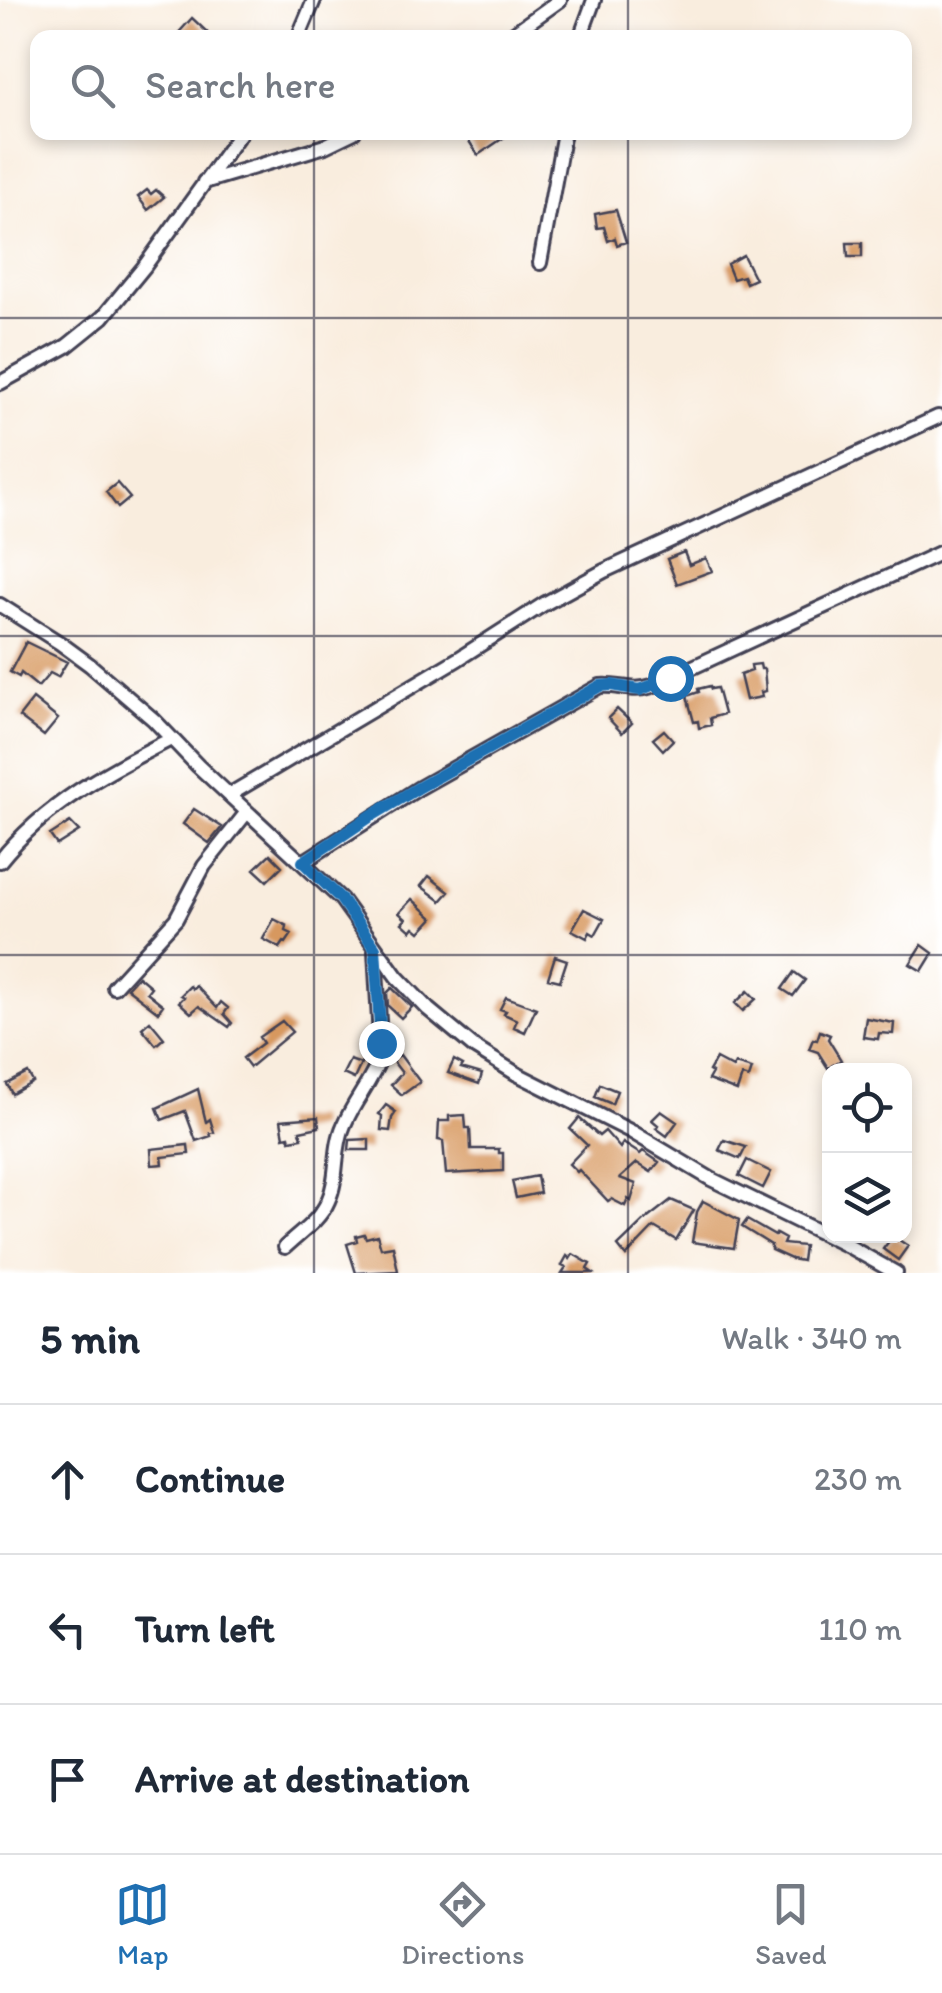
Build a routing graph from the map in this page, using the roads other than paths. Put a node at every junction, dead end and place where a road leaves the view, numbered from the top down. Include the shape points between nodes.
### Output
1 (314, 0) edge
2 (560, 0) edge
3 (594, 0) edge
4 (301, 30) edge
5 (518, 30) edge
6 (583, 30) edge
7 (234, 140) edge
8 (335, 140) edge
9 (563, 140) edge
10 (204, 182) junction
11 (540, 263) dead end
12 (0, 383) edge
13 (938, 417) dead end
14 (942, 552) edge
15 (0, 606) edge
16 (171, 738) junction
17 (230, 796) junction
18 (247, 812) junction
19 (0, 861) edge
20 (303, 862) junction
21 (375, 948) junction
22 (114, 987) dead end
23 (285, 1247) dead end
24 (896, 1273) edge

1 - 4 street
2 - 5 street
3 - 6 street
7 - 10 street
8 - 10 street
9 - 11 street
10 - 12 street via 104,317
13 - 17 street via 604,571
14 - 20 street via 652,686 600,686
15 - 16 street via 90,666
16 - 17 street
16 - 19 street via 68,796
17 - 18 street
18 - 20 street
18 - 22 street via 204,866 176,919
20 - 21 street via 348,907
21 - 23 street via 381,1056 340,1135 328,1201
21 - 24 street via 428,1009 490,1058

